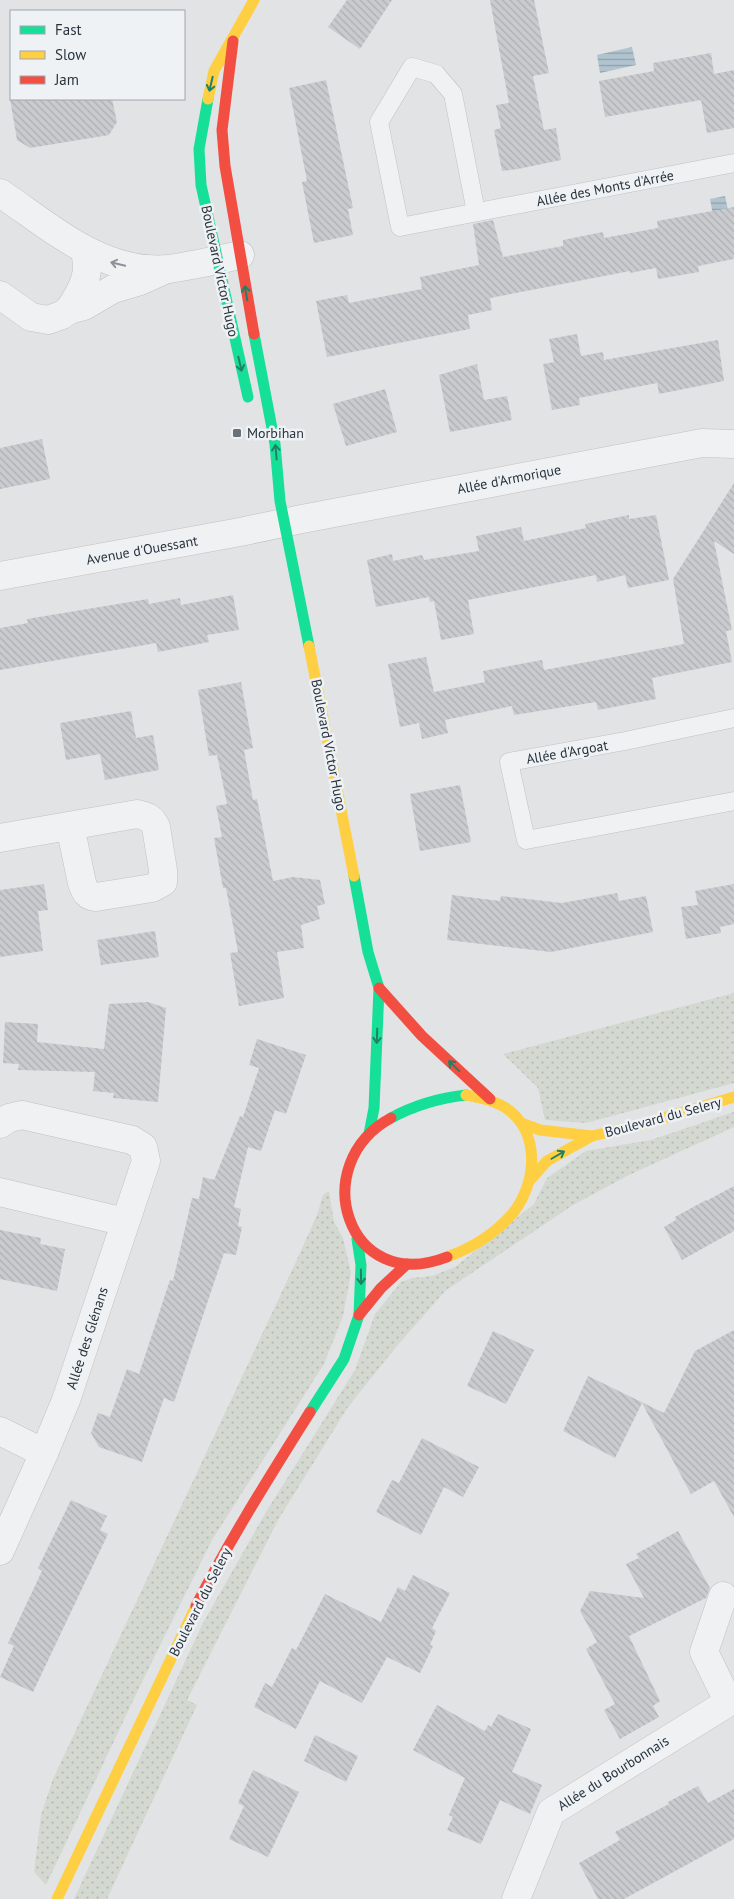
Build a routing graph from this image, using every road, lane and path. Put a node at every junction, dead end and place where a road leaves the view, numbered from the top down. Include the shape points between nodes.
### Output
1 (254, 0) edge
2 (233, 41) junction
3 (734, 163) edge
4 (0, 194) edge
5 (476, 212) junction
6 (84, 250) junction
7 (228, 257) junction
8 (167, 269) junction
9 (0, 295) edge
10 (69, 310) junction
11 (251, 410) dead end
12 (734, 444) edge
13 (265, 462) dead end
14 (282, 512) junction
15 (0, 576) edge
16 (734, 718) edge
17 (734, 801) edge
18 (70, 826) dead end
19 (0, 838) edge
20 (379, 988) junction
21 (734, 1097) edge
22 (490, 1099) junction
23 (521, 1122) junction
24 (0, 1124) edge
25 (369, 1134) junction
26 (592, 1136) junction
27 (530, 1180) junction
28 (0, 1192) edge
29 (125, 1222) junction
30 (357, 1239) junction
31 (407, 1264) junction
32 (359, 1315) junction
33 (0, 1431) edge
34 (44, 1452) junction
35 (0, 1552) edge
36 (723, 1596) dead end
37 (731, 1700) edge
38 (57, 1899) edge
39 (516, 1899) edge

1 - 2 street, Boulevard Victor Hugo
2 - 7 street, Boulevard Victor Hugo via 222,130
2 -> 7 street, Boulevard Victor Hugo via 214,71 199,149 201,185
3 - 5 lane, Allée des Monts d'Arrée
4 - 6 street
5 - 5 lane, Allée des Monts d'Arrée via 400,227 379,122 412,67 436,74 453,94
8 -> 6 street via 126,266
6 - 10 street via 87,273 80,294
7 - 8 street
7 -> 11 street, Boulevard Victor Hugo
14 -> 7 street, Boulevard Victor Hugo via 275,444
8 - 10 street
9 - 10 street via 40,320 54,319
12 - 14 street, Allée d'Armorique via 702,443
13 - 14 street, Boulevard Victor Hugo
14 - 15 street, Avenue d'Ouessant
14 - 20 street, Boulevard Victor Hugo via 368,952
16 - 17 lane, Allée d'Argoat via 509,762 526,840
18 - 19 street
22 -> 20 street, Boulevard Victor Hugo via 422,1036
20 -> 25 street, Boulevard Victor Hugo via 374,1108
21 - 26 street, Boulevard du Selery
22 - 23 street via 511,1111
22 - 25 street via 447,1096 419,1104 394,1116
23 - 26 street, Boulevard du Selery via 540,1130
23 - 27 street via 533,1159
24 - 29 street, Allée des Glénans via 8,1118 22,1116 132,1140 143,1147 146,1160
25 - 30 street via 354,1154 344,1198
27 -> 26 street, Boulevard du Selery via 547,1161
27 - 31 street via 517,1208 502,1226 486,1238 449,1257
28 - 29 street
29 - 34 street, Allée des Glénans via 66,1400
30 - 31 street via 383,1258
30 -> 32 street, Boulevard du Selery via 362,1292
31 - 32 street, Boulevard du Selery via 372,1295
32 - 38 street, Boulevard du Selery via 344,1359 213,1573
33 - 34 street
34 - 35 street, Allée des Glénans
36 - 37 street, Allée du Bourbonnais via 704,1652
37 - 39 street, Allée du Bourbonnais via 551,1812

